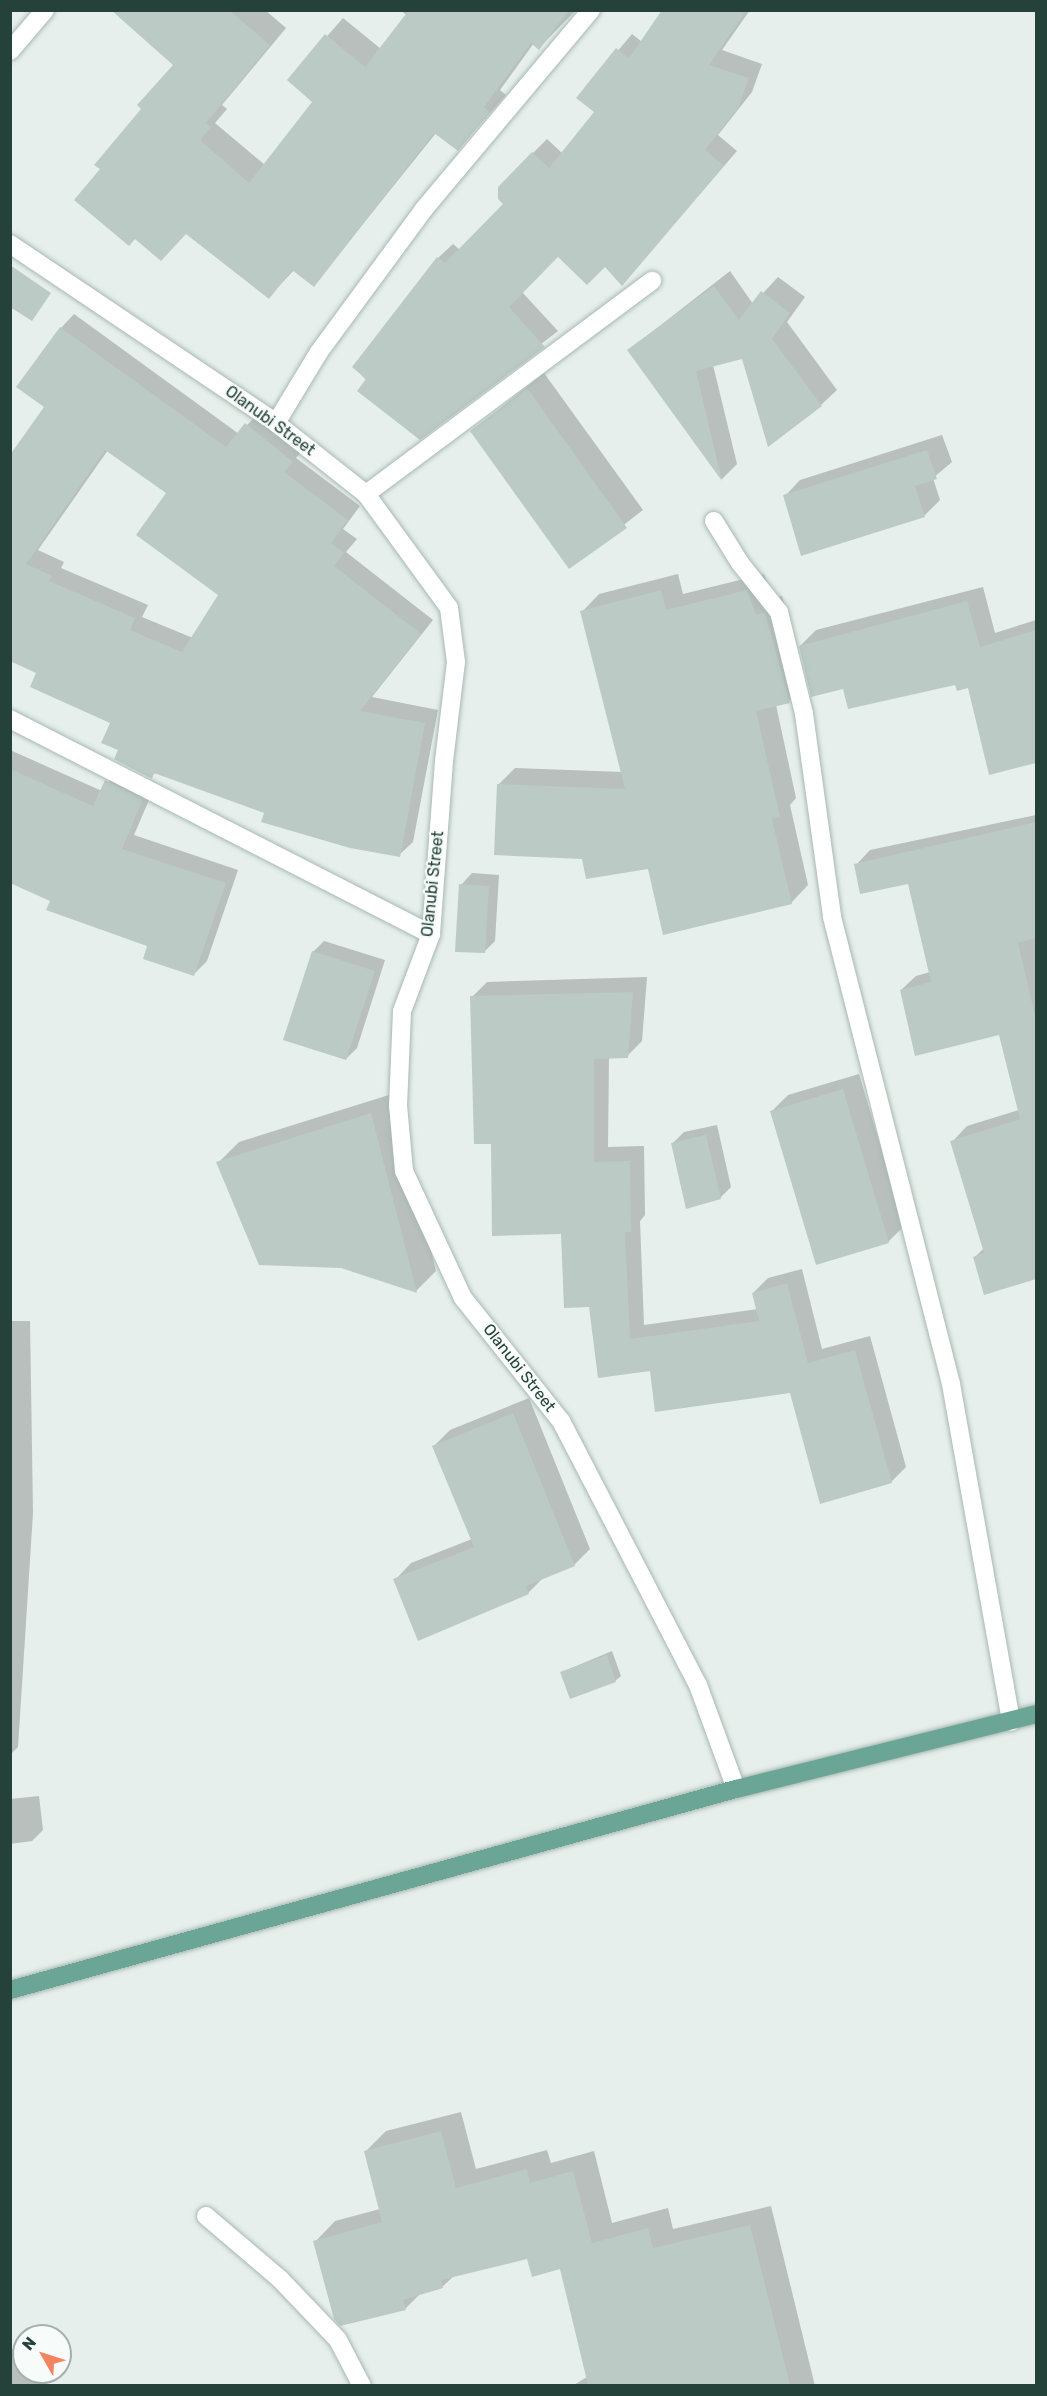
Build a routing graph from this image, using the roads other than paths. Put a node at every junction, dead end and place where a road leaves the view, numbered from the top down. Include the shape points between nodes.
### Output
1 (45, 10) edge
2 (591, 10) edge
3 (10, 51) edge
4 (10, 244) edge
5 (652, 281) dead end
6 (276, 423) junction
7 (366, 494) junction
8 (714, 521) dead end
9 (10, 719) edge
10 (431, 934) junction
11 (1036, 1714) edge
12 (1011, 1722) junction
13 (736, 1789) junction
14 (10, 1990) edge
15 (206, 2216) dead end
16 (362, 2385) edge

1 - 3 street
2 - 6 street via 424,209 319,352
4 - 6 street, Olanubi Street
5 - 7 street
6 - 7 street, Olanubi Street
7 - 10 street, Olanubi Street via 450,608 456,662
8 - 12 street via 778,612 804,714 832,917 951,1384
9 - 10 street
10 - 13 street, Olanubi Street via 402,1011 398,1105 404,1171 463,1298 561,1421 698,1685
11 - 12 main road
12 - 13 main road
13 - 14 main road
15 - 16 street via 280,2279 338,2340

